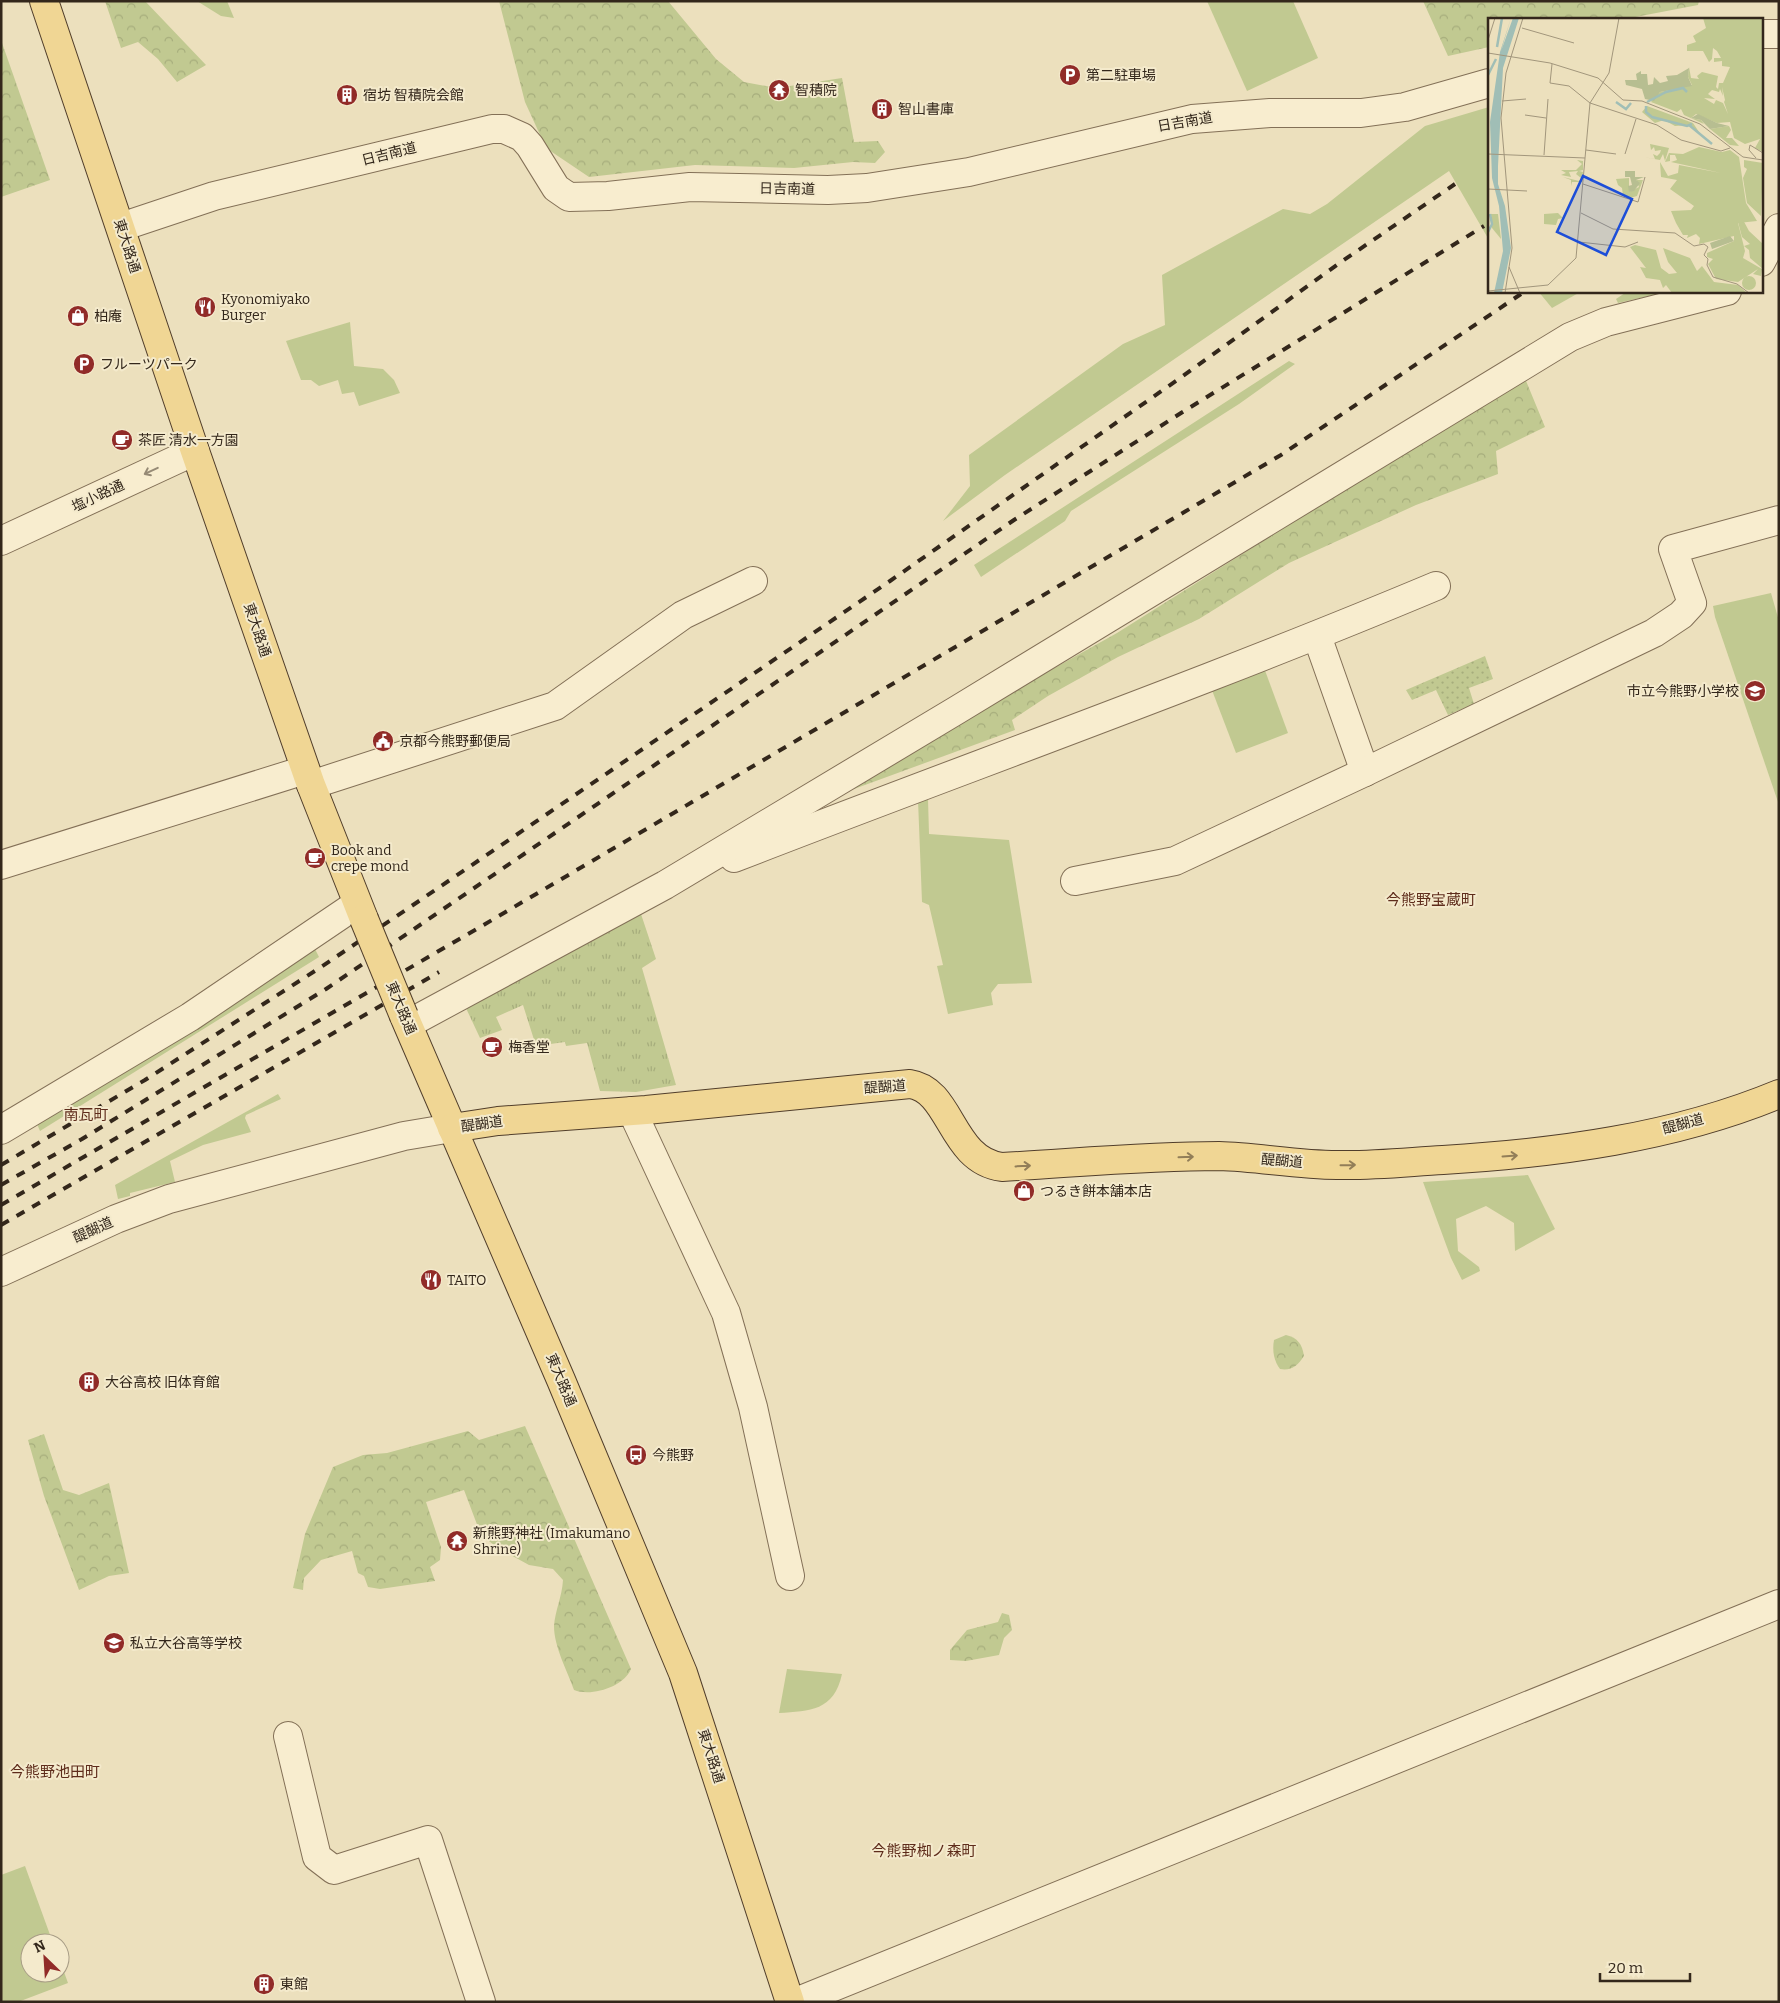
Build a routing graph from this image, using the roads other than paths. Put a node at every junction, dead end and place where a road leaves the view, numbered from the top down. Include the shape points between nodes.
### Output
1 (44, 1) edge
2 (1762, 34) edge
3 (1779, 34) edge
4 (1488, 83) edge
5 (120, 227) junction
6 (1779, 228) edge
7 (1762, 260) edge
8 (1723, 292) edge
9 (195, 451) junction
10 (1779, 520) edge
11 (1, 540) edge
12 (753, 582) dead end
13 (1436, 586) dead end
14 (1317, 636) junction
15 (1365, 772) junction
16 (308, 778) junction
17 (1, 865) edge
18 (1075, 881) dead end
19 (665, 885) junction
20 (360, 912) junction
21 (406, 1020) junction
22 (1779, 1094) edge
23 (632, 1111) junction
24 (452, 1128) junction
25 (1, 1130) edge
26 (1, 1272) edge
27 (790, 1576) dead end
28 (1779, 1604) edge
29 (288, 1736) dead end
30 (481, 2002) edge
31 (790, 2002) edge
32 (796, 2002) edge

1 - 5 main road, 東大路通
2 - 3 street
4 - 5 street, 日吉南道 via 1405,107 1361,113 1270,113 1192,119 970,172 867,188 828,190 690,187 568,197 556,188 522,137 504,129 492,129 214,196
5 - 9 main road, 東大路通
6 - 7 street
8 - 19 street via 1606,322 1570,337
9 -> 11 street, 塩小路通
9 - 16 main road, 東大路通
10 - 15 street via 1673,549 1692,603 1681,615 1654,633
12 - 16 street via 683,615 555,706
13 - 14 street
14 - 15 street
14 - 19 street
15 - 18 street via 1175,861
16 - 17 street
16 - 20 main road, 東大路通
19 - 21 street
20 - 21 main road, 東大路通, bridge
20 - 25 street
21 - 24 main road, 東大路通
23 -> 22 main road, 醍醐道 via 910,1084 924,1089 934,1099 968,1150 986,1164 1002,1167 1220,1156 1336,1165 1531,1154 1677,1127
23 - 24 main road, 醍醐道 via 498,1121
23 - 27 street via 726,1314 753,1406
24 - 26 street, 醍醐道 via 404,1136 169,1199 116,1219
24 - 31 main road, 東大路通 via 684,1673
28 - 32 street
29 - 30 street via 317,1857 334,1870 428,1840

